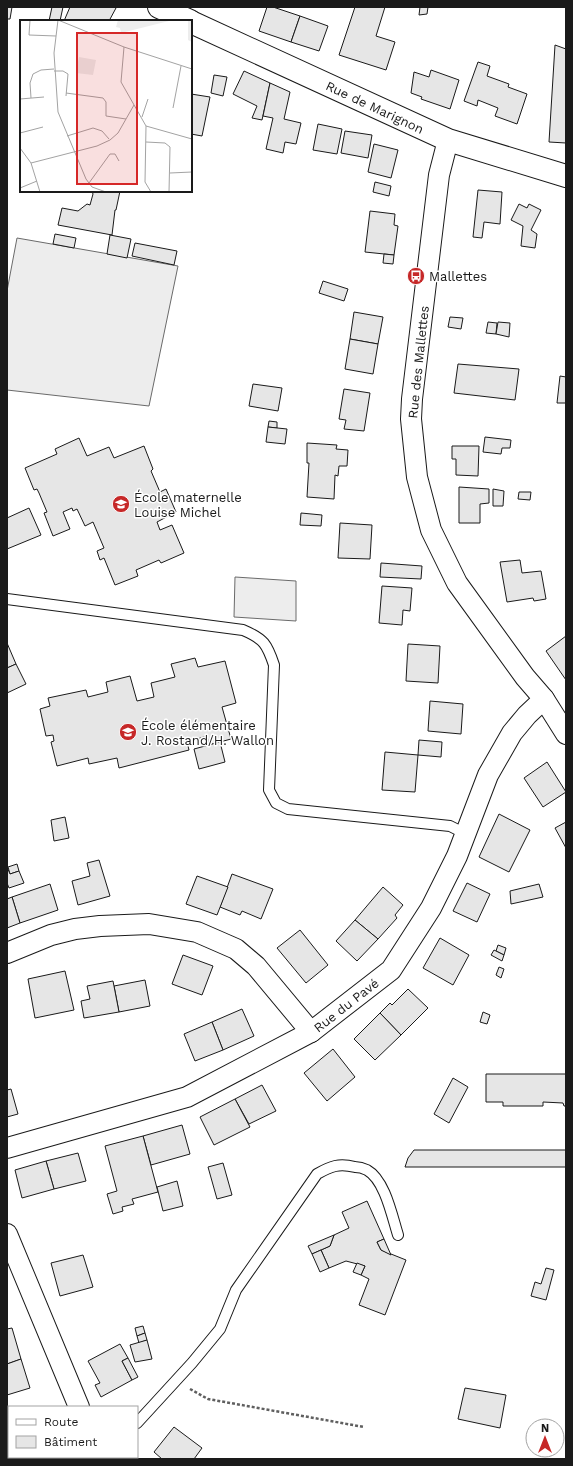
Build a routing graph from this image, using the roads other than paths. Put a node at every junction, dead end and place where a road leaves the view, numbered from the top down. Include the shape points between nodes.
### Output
1 (159, 7) edge
2 (188, 20) edge
3 (192, 22) edge
4 (448, 140) junction
5 (566, 176) edge
6 (7, 599) edge
7 (554, 706) edge
8 (566, 734) edge
9 (466, 834) junction
10 (7, 953) edge
11 (311, 1032) junction
12 (7, 1148) edge
13 (7, 1234) edge
14 (398, 1235) dead end
15 (79, 1406) edge
16 (138, 1422) edge

1 - 2 street, Rue de Marignon
3 - 4 street, Rue de Marignon
4 - 5 street, Rue de Marignon
4 - 7 street, Rue des Mallettes via 439,175 412,399 411,419 417,477 431,530 457,583 526,677
6 - 9 lane via 243,630 258,636 268,648 274,665 269,790 276,803 288,809 450,826
7 - 8 street, Rue des Mallettes
7 - 9 street, Rue du Pavé via 527,715 512,733 488,775
9 - 11 street, Rue du Pavé via 431,908 391,970
10 - 11 street via 50,935 100,926 149,924 196,932 236,949 256,966
11 - 12 street, Rue du Pavé via 187,1097
13 - 15 street
14 - 16 lane via 386,1196 378,1180 367,1170 350,1165 332,1165 317,1174 236,1290 220,1329

